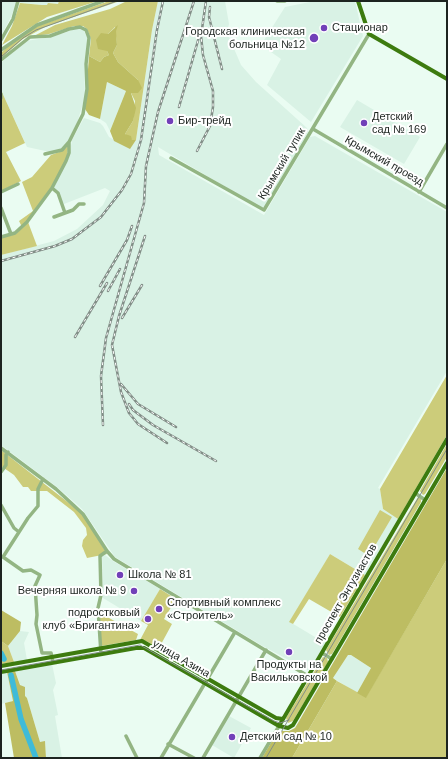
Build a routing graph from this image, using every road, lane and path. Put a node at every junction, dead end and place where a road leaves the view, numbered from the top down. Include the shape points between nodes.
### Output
1 (18, 1) edge
2 (103, 1) edge
3 (277, 1) edge
4 (285, 1) edge
5 (358, 1) edge
6 (369, 34) junction
7 (1, 40) edge
8 (1, 50) edge
9 (1, 60) edge
10 (447, 79) edge
11 (1, 94) edge
12 (1, 98) edge
13 (313, 129) junction
14 (69, 142) junction
15 (447, 144) edge
16 (45, 154) dead end
17 (171, 158) dead end
18 (18, 184) dead end
19 (52, 188) junction
20 (1, 192) edge
21 (419, 192) junction
22 (84, 204) dead end
23 (1, 208) edge
24 (447, 208) edge
25 (65, 213) junction
26 (54, 217) dead end
27 (11, 234) junction
28 (1, 237) edge
29 (447, 439) edge
30 (1, 448) edge
31 (8, 452) junction
32 (447, 463) edge
33 (1, 472) edge
34 (43, 479) junction
35 (415, 493) junction
36 (425, 500) junction
37 (1, 505) edge
38 (1, 514) edge
39 (6, 515) junction
40 (19, 532) junction
41 (107, 551) junction
42 (235, 632) junction
43 (100, 648) junction
44 (266, 650) junction
45 (322, 653) junction
46 (101, 654) junction
47 (53, 659) junction
48 (332, 659) junction
49 (1, 666) edge
50 (1, 672) edge
51 (308, 676) junction
52 (207, 678) junction
53 (205, 683) junction
54 (239, 697) junction
55 (236, 701) junction
56 (283, 719) junction
57 (279, 726) junction
58 (126, 736) dead end
59 (168, 744) junction
60 (137, 758) edge
61 (161, 758) edge
62 (194, 758) edge
63 (203, 758) edge
64 (260, 758) edge

1 - 7 street via 13,19
2 - 8 street via 37,24
3 - 4 street
5 - 6 main road
6 - 10 main road
6 - 13 street, Крымский тупик
9 - 14 street via 30,38 50,36 75,27 86,30 89,38 86,96 83,114
11 - 12 street
13 - 17 street, Крымский тупик via 264,210
13 - 21 street, Крымский проезд
14 - 16 street via 62,150
14 - 19 street via 68,156
15 - 21 street
18 - 20 street
19 - 25 street via 58,193
19 - 27 street via 27,222
21 - 24 street, Крымский проезд
22 - 25 street via 79,204
23 - 27 street
25 - 26 street
27 - 28 street
29 - 35 main road, проспект Энтузиастов
30 - 31 street
31 - 33 street via 6,465
31 - 34 street
32 - 36 main road, проспект Энтузиастов
34 - 40 street via 38,488 38,506
34 - 41 street via 83,514
35 - 36 street
35 - 45 main road, проспект Энтузиастов
36 - 48 main road, проспект Энтузиастов
37 - 39 street
38 - 39 street
39 - 40 street
40 - 47 street via 3,557 24,571 30,570 40,575 35,586 36,624 42,653 51,653
41 - 42 street via 114,559
41 - 43 street via 100,556
42 - 44 street
42 - 52 street
43 - 46 street
43 - 47 main road, улица Азина
43 - 52 main road, улица Азина via 144,642
44 - 51 street
44 - 54 street
45 - 48 street
45 - 51 main road, проспект Энтузиастов
46 - 47 main road, улица Азина
46 - 53 main road, улица Азина via 144,648
47 - 49 main road, улица Азина
47 - 50 main road, улица Азина
48 - 57 main road, проспект Энтузиастов via 294,725 288,728
51 - 56 main road, проспект Энтузиастов
52 - 53 street
52 - 54 main road, улица Азина
53 - 55 main road, улица Азина
53 - 59 street
54 - 55 street
54 - 56 main road, улица Азина via 276,718
55 - 57 main road, улица Азина
55 - 63 street
56 - 57 main road, проспект Энтузиастов
57 - 64 street, проспект Энтузиастов
58 - 60 street
59 - 61 street
59 - 62 street

